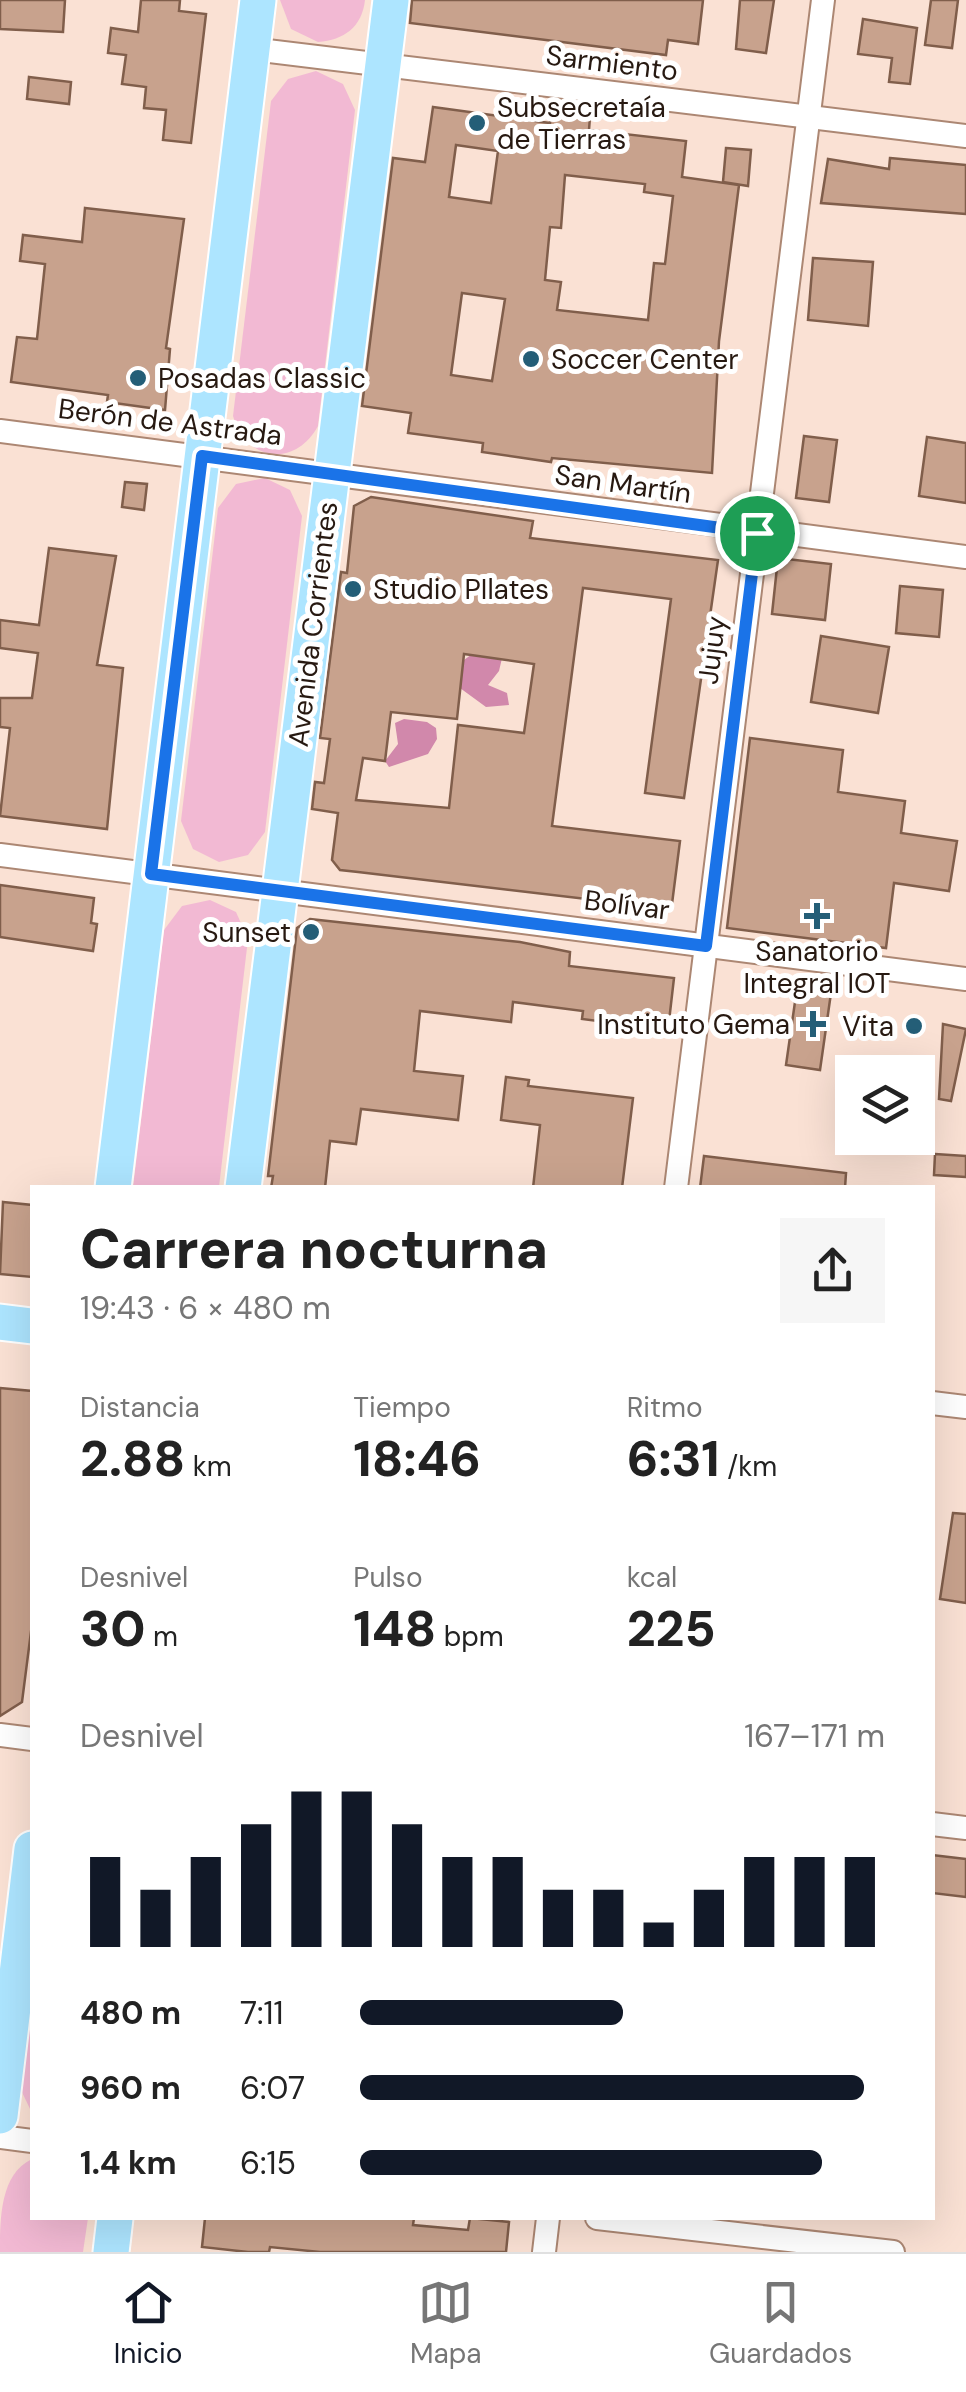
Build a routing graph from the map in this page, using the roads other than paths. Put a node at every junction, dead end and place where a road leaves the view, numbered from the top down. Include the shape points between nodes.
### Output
1 (258, 0) edge
2 (390, 0) edge
3 (823, 0) edge
4 (252, 48) junction
5 (382, 65) junction
6 (808, 117) junction
7 (966, 136) edge
8 (0, 431) edge
9 (202, 456) junction
10 (332, 472) junction
11 (757, 533) junction
12 (966, 558) edge
13 (0, 856) edge
14 (151, 874) junction
15 (280, 890) junction
16 (706, 946) junction
17 (966, 978) edge
18 (113, 1185) edge
19 (243, 1185) edge
20 (676, 1185) edge
21 (0, 1322) edge
22 (30, 1326) edge
23 (935, 1403) edge
24 (966, 1407) edge
25 (0, 1735) edge
26 (30, 1739) edge
27 (935, 1824) edge
28 (966, 1828) edge
29 (30, 1866) edge
30 (0, 2116) edge
31 (0, 2137) edge
32 (30, 2141) edge
33 (116, 2220) edge
34 (548, 2220) edge
35 (614, 2220) edge
36 (111, 2252) edge
37 (544, 2252) edge
38 (894, 2252) edge

1 - 4 main road
2 - 5 main road, Avenida Corrientes
3 - 6 street, Jujuy
4 - 5 street, Sarmiento
4 - 9 main road
5 - 6 street, Sarmiento
5 - 10 main road, Avenida Corrientes
6 - 7 street, Sarmiento
6 - 11 street, Jujuy
8 - 9 street, Berón de Astrada
9 - 10 street, Berón de Astrada
9 - 14 main road
10 - 11 street, San Martín
10 - 15 main road, Avenida Corrientes
11 - 12 street, San Martín
11 - 16 street, Jujuy
13 - 14 street, Bolívar
14 - 15 street, Bolívar
14 - 18 main road
15 - 16 street, Bolívar
15 - 19 main road, Avenida Corrientes
16 - 17 street, Bolívar
16 - 20 street, Jujuy
21 - 22 main road
23 - 24 street
25 - 26 street
27 - 28 street
29 - 30 main road
31 - 32 street
33 - 36 main road
34 - 37 street
35 - 38 street

